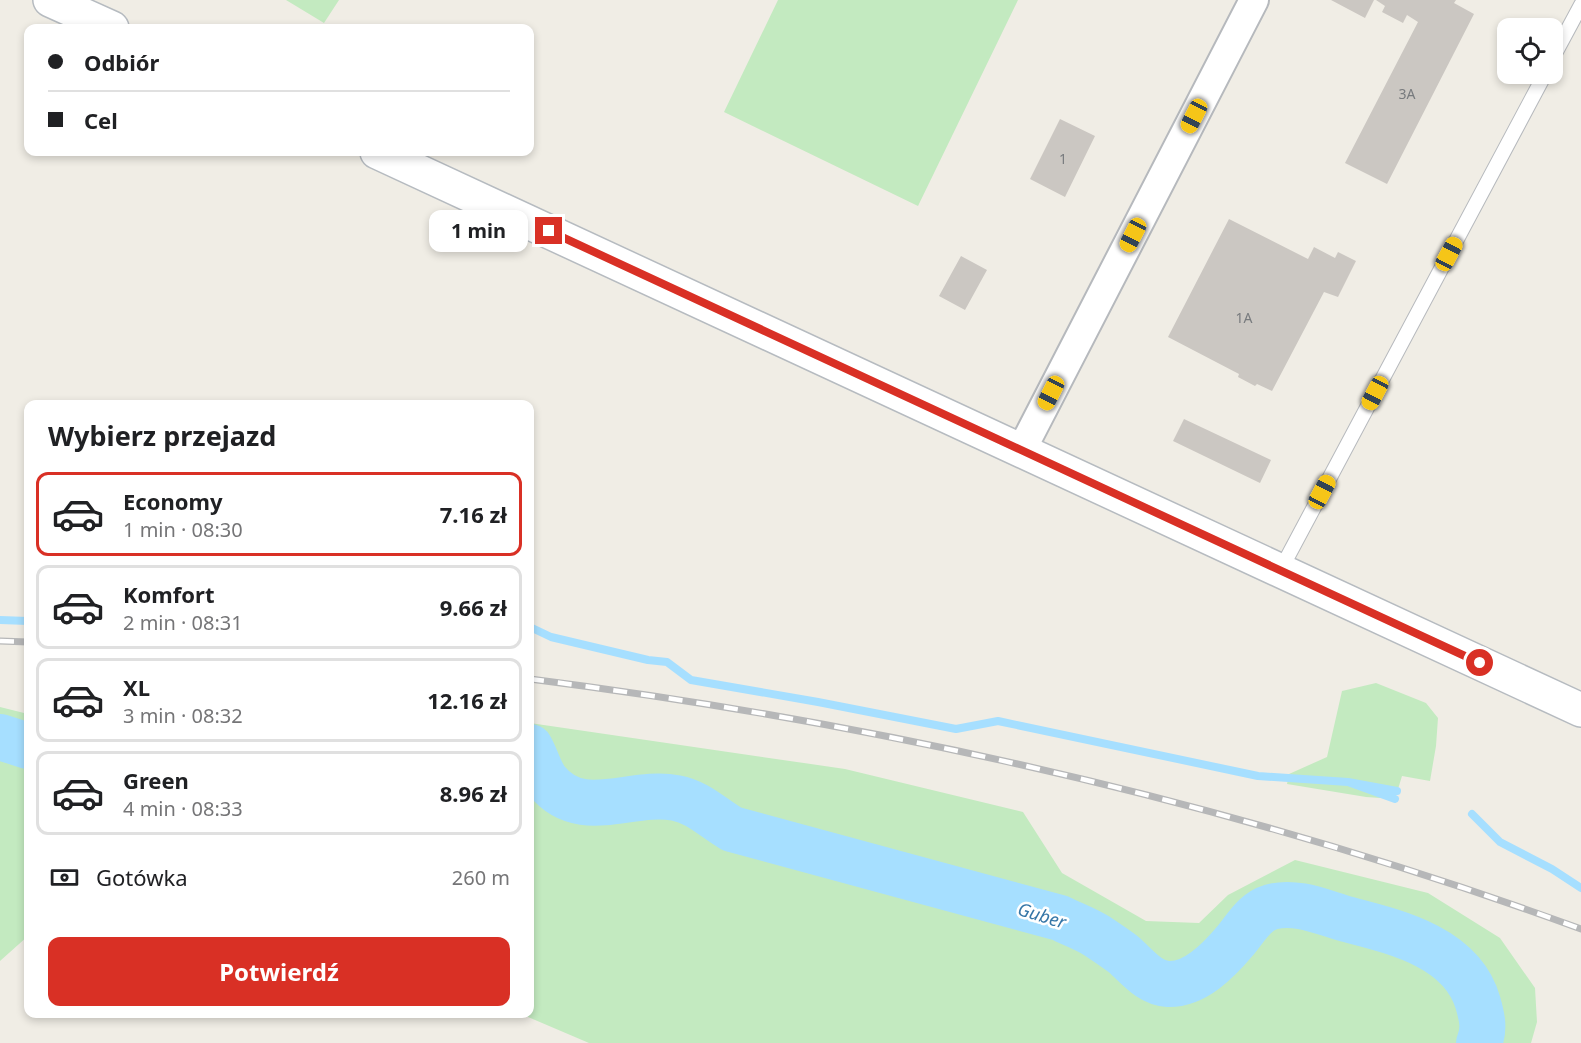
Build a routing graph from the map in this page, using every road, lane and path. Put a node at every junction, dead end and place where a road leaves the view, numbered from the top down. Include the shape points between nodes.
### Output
1 (50, 0) edge
2 (1254, 0) edge
3 (1581, 6) edge
4 (103, 24) edge
5 (1563, 39) edge
6 (1540, 84) edge
7 (386, 156) edge
8 (1021, 451) junction
9 (1280, 571) junction
10 (1581, 710) edge

1 - 4 main road
2 - 8 street
3 - 5 lane
6 - 9 lane
7 - 8 main road
8 - 9 main road
9 - 10 main road

